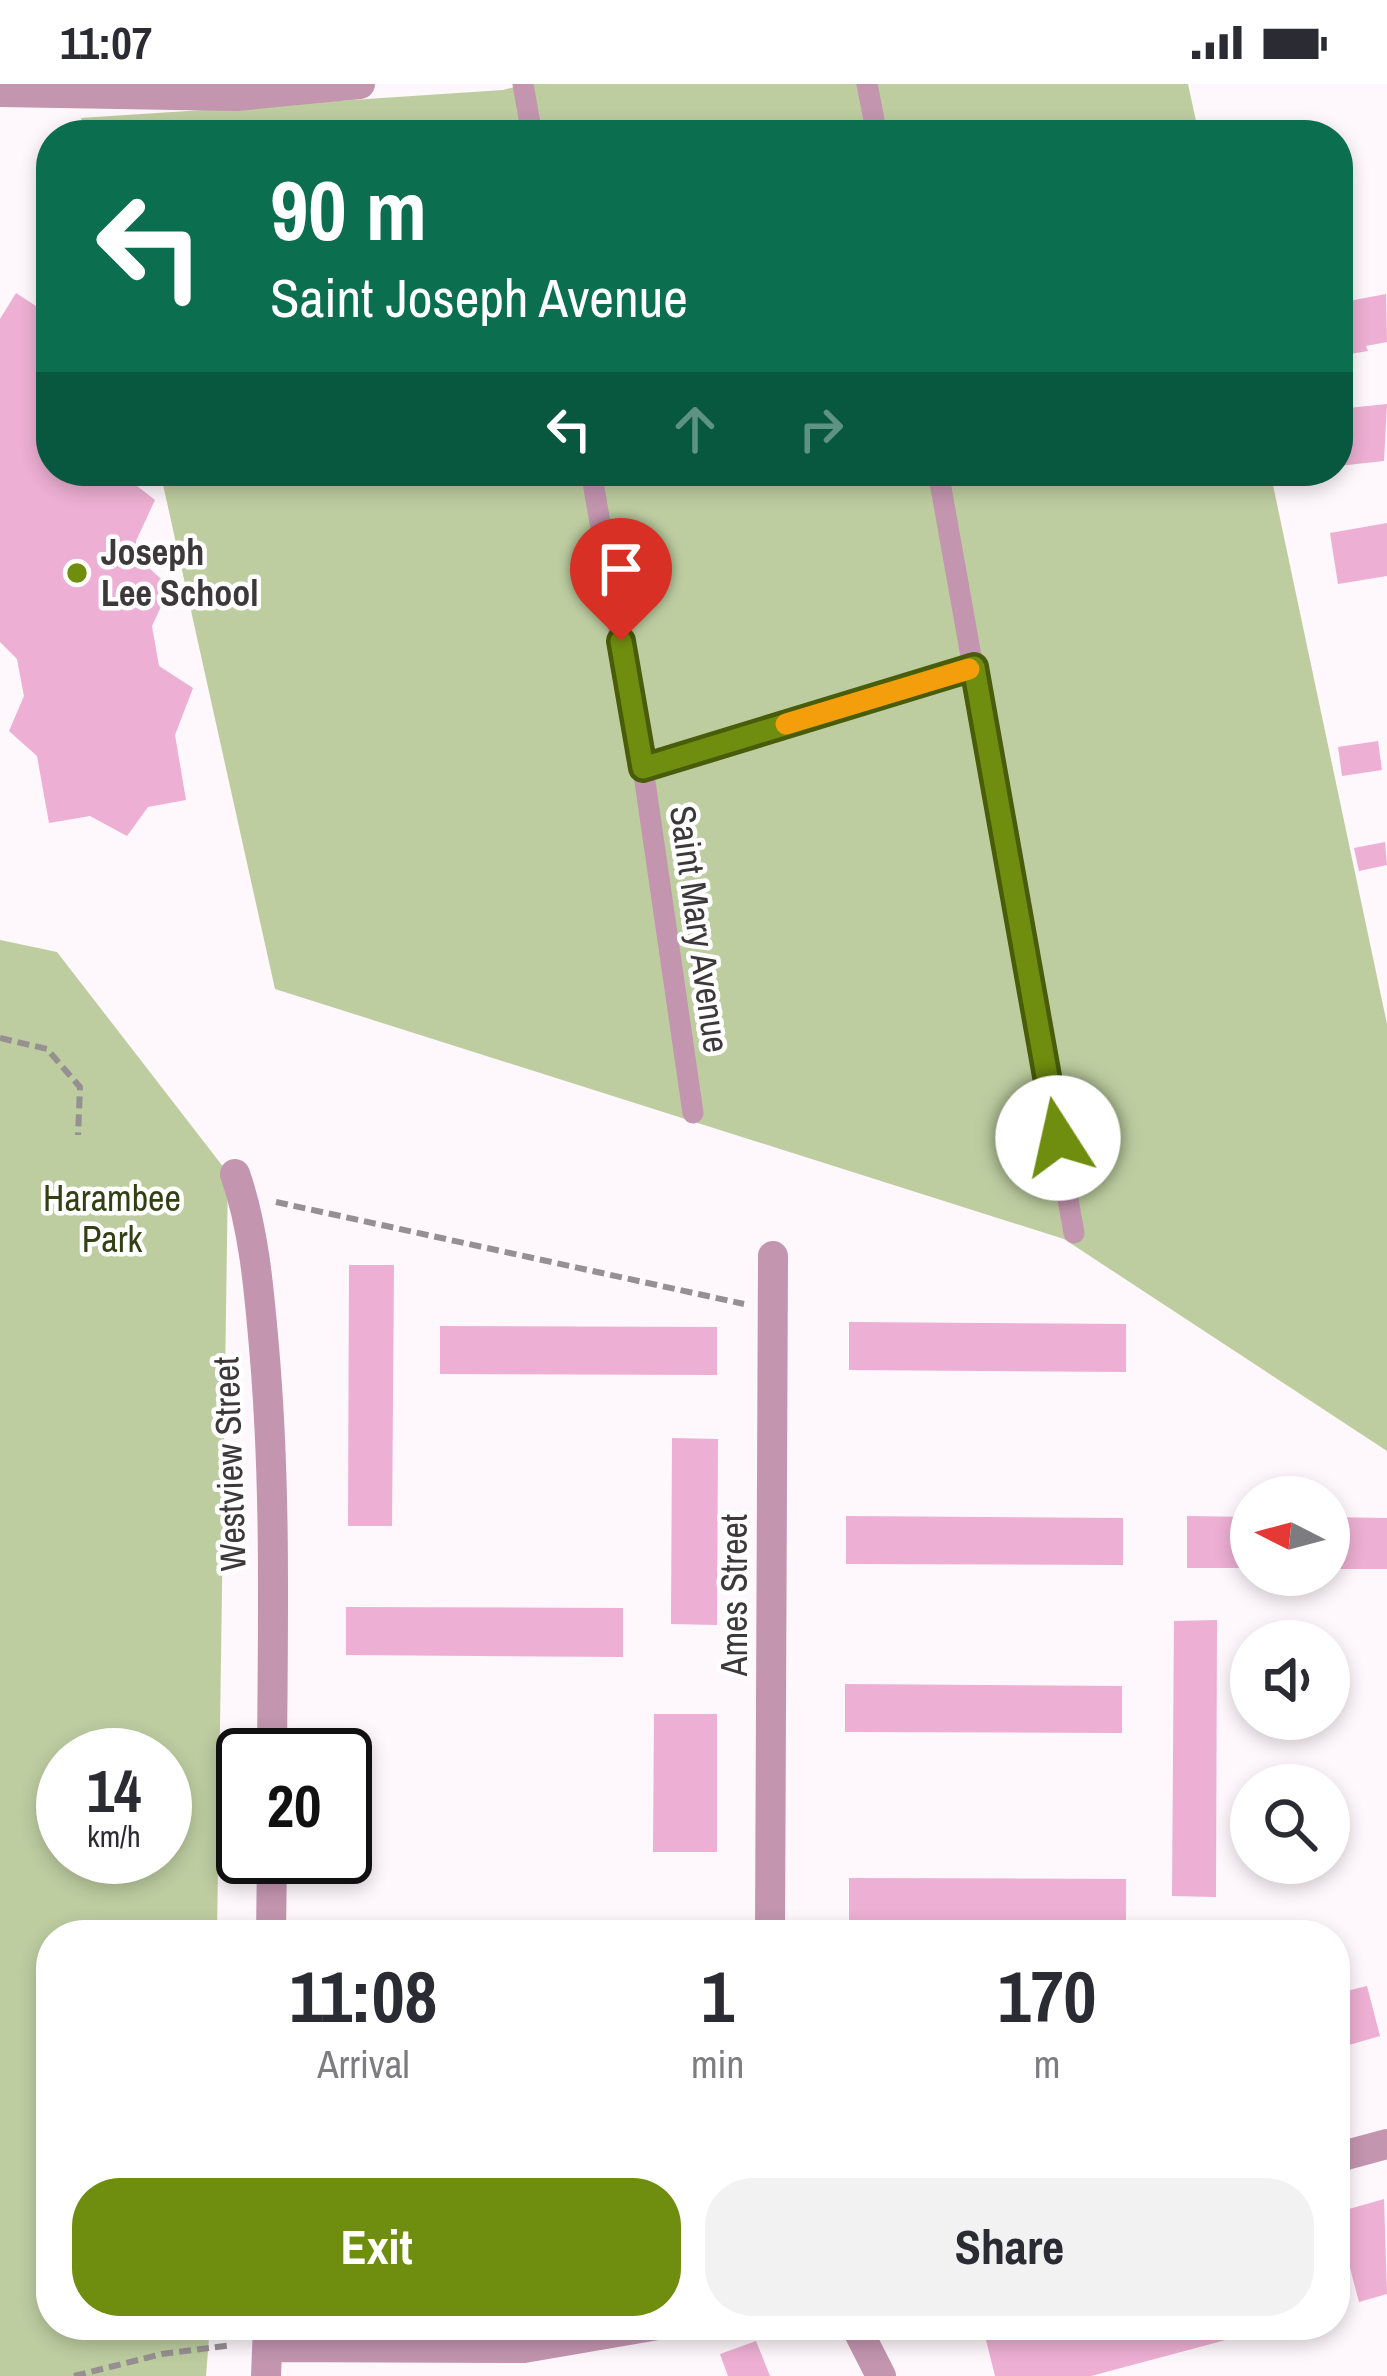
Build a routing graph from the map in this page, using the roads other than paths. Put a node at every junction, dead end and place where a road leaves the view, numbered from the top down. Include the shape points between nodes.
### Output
1 (360, 84) edge
2 (523, 84) edge
3 (868, 84) edge
4 (0, 92) edge
5 (529, 120) edge
6 (874, 120) edge
7 (594, 486) edge
8 (941, 486) edge
9 (974, 667) junction
10 (643, 768) junction
11 (693, 1113) dead end
12 (239, 1184) road end
13 (1075, 1233) dead end
14 (773, 1256) dead end
15 (272, 1728) edge
16 (272, 1884) edge
17 (272, 1920) edge
18 (770, 1920) edge
19 (1387, 2144) edge
20 (1350, 2154) edge
21 (571, 2340) edge
22 (863, 2340) edge
23 (267, 2349) edge
24 (881, 2376) edge

1 - 4 street via 236,96
2 - 5 lane
3 - 6 lane
7 - 10 lane, Saint Mary Avenue
8 - 9 lane
9 - 10 lane
9 - 13 lane
10 - 11 lane, Saint Mary Avenue
12 - 15 street, Westview Street via 273,1445
14 - 18 street, Ames Street
16 - 17 street
19 - 20 street
21 - 23 street via 524,2348
22 - 24 street

